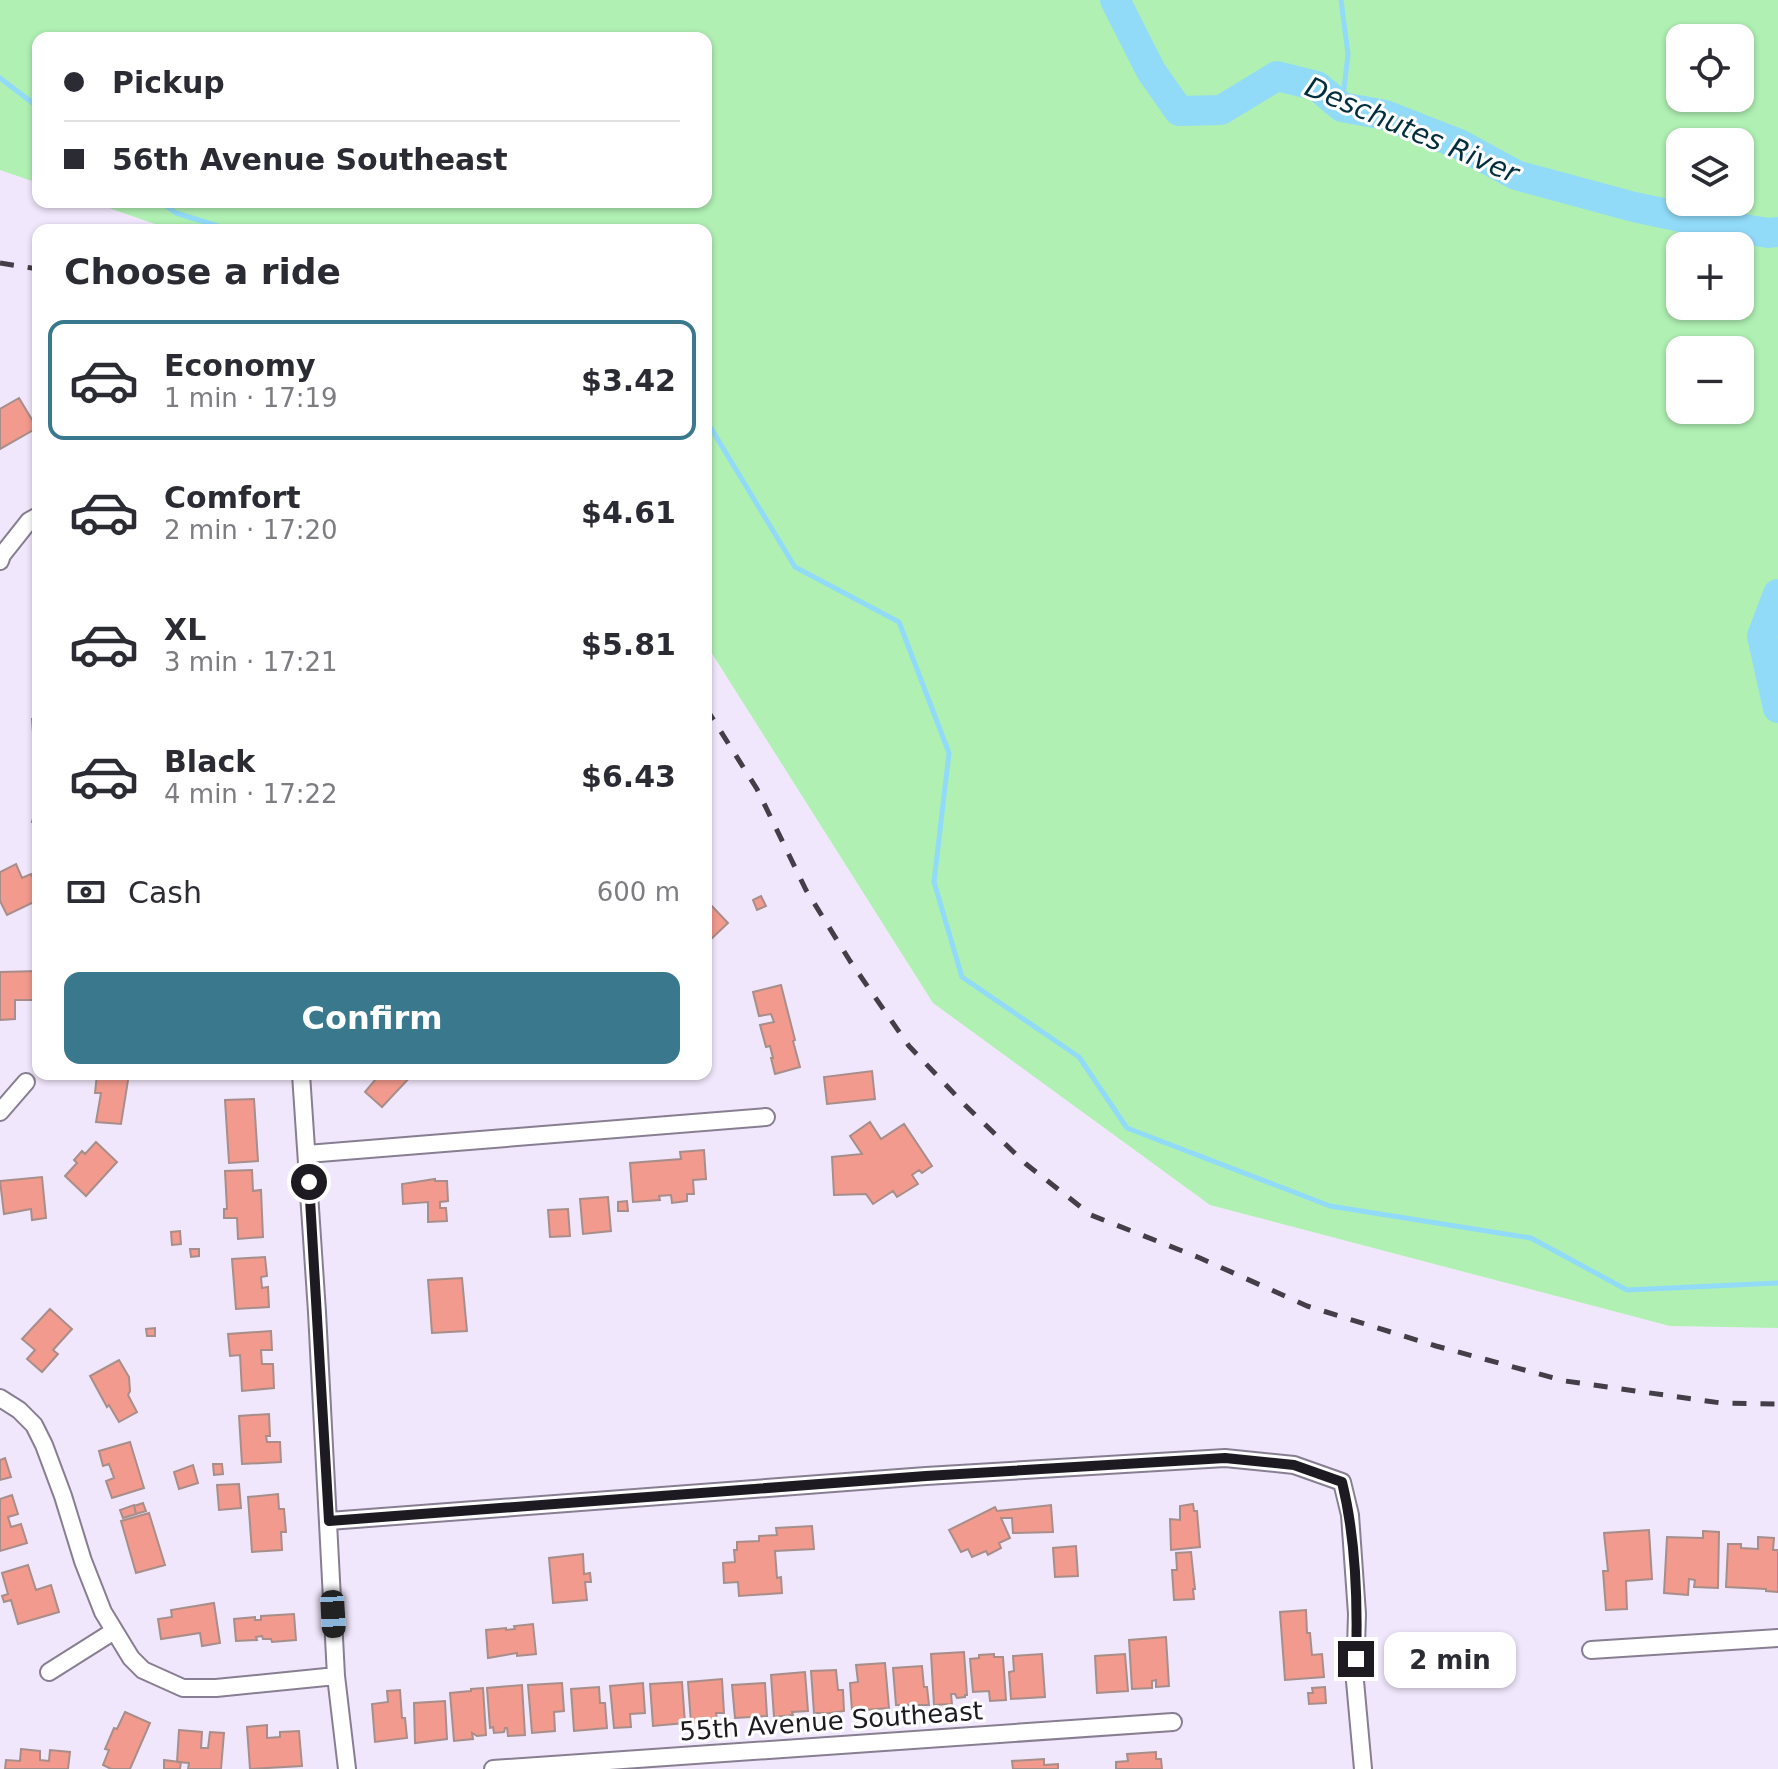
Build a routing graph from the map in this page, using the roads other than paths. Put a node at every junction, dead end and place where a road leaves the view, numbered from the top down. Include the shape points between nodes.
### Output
1 (32, 519) edge
2 (0, 561) edge
3 (301, 1080) edge
4 (26, 1082) dead end
5 (0, 1112) edge
6 (766, 1117) dead end
7 (307, 1154) junction
8 (0, 1398) edge
9 (329, 1521) junction
10 (114, 1631) junction
11 (1778, 1638) edge
12 (1591, 1650) dead end
13 (49, 1672) dead end
14 (336, 1676) junction
15 (1173, 1722) dead end
16 (347, 1769) edge
17 (493, 1769) edge
18 (1363, 1769) edge

1 - 2 street
3 - 7 street
4 - 5 street
6 - 7 street
7 - 9 street
8 - 10 street via 34,1425 44,1445 83,1561
9 - 14 street
9 - 18 street via 1225,1458 1294,1465 1342,1482 1350,1515
10 - 13 street
10 - 14 street via 143,1670 183,1688
11 - 12 street
14 - 16 street
15 - 17 street, 55th Avenue Southeast

